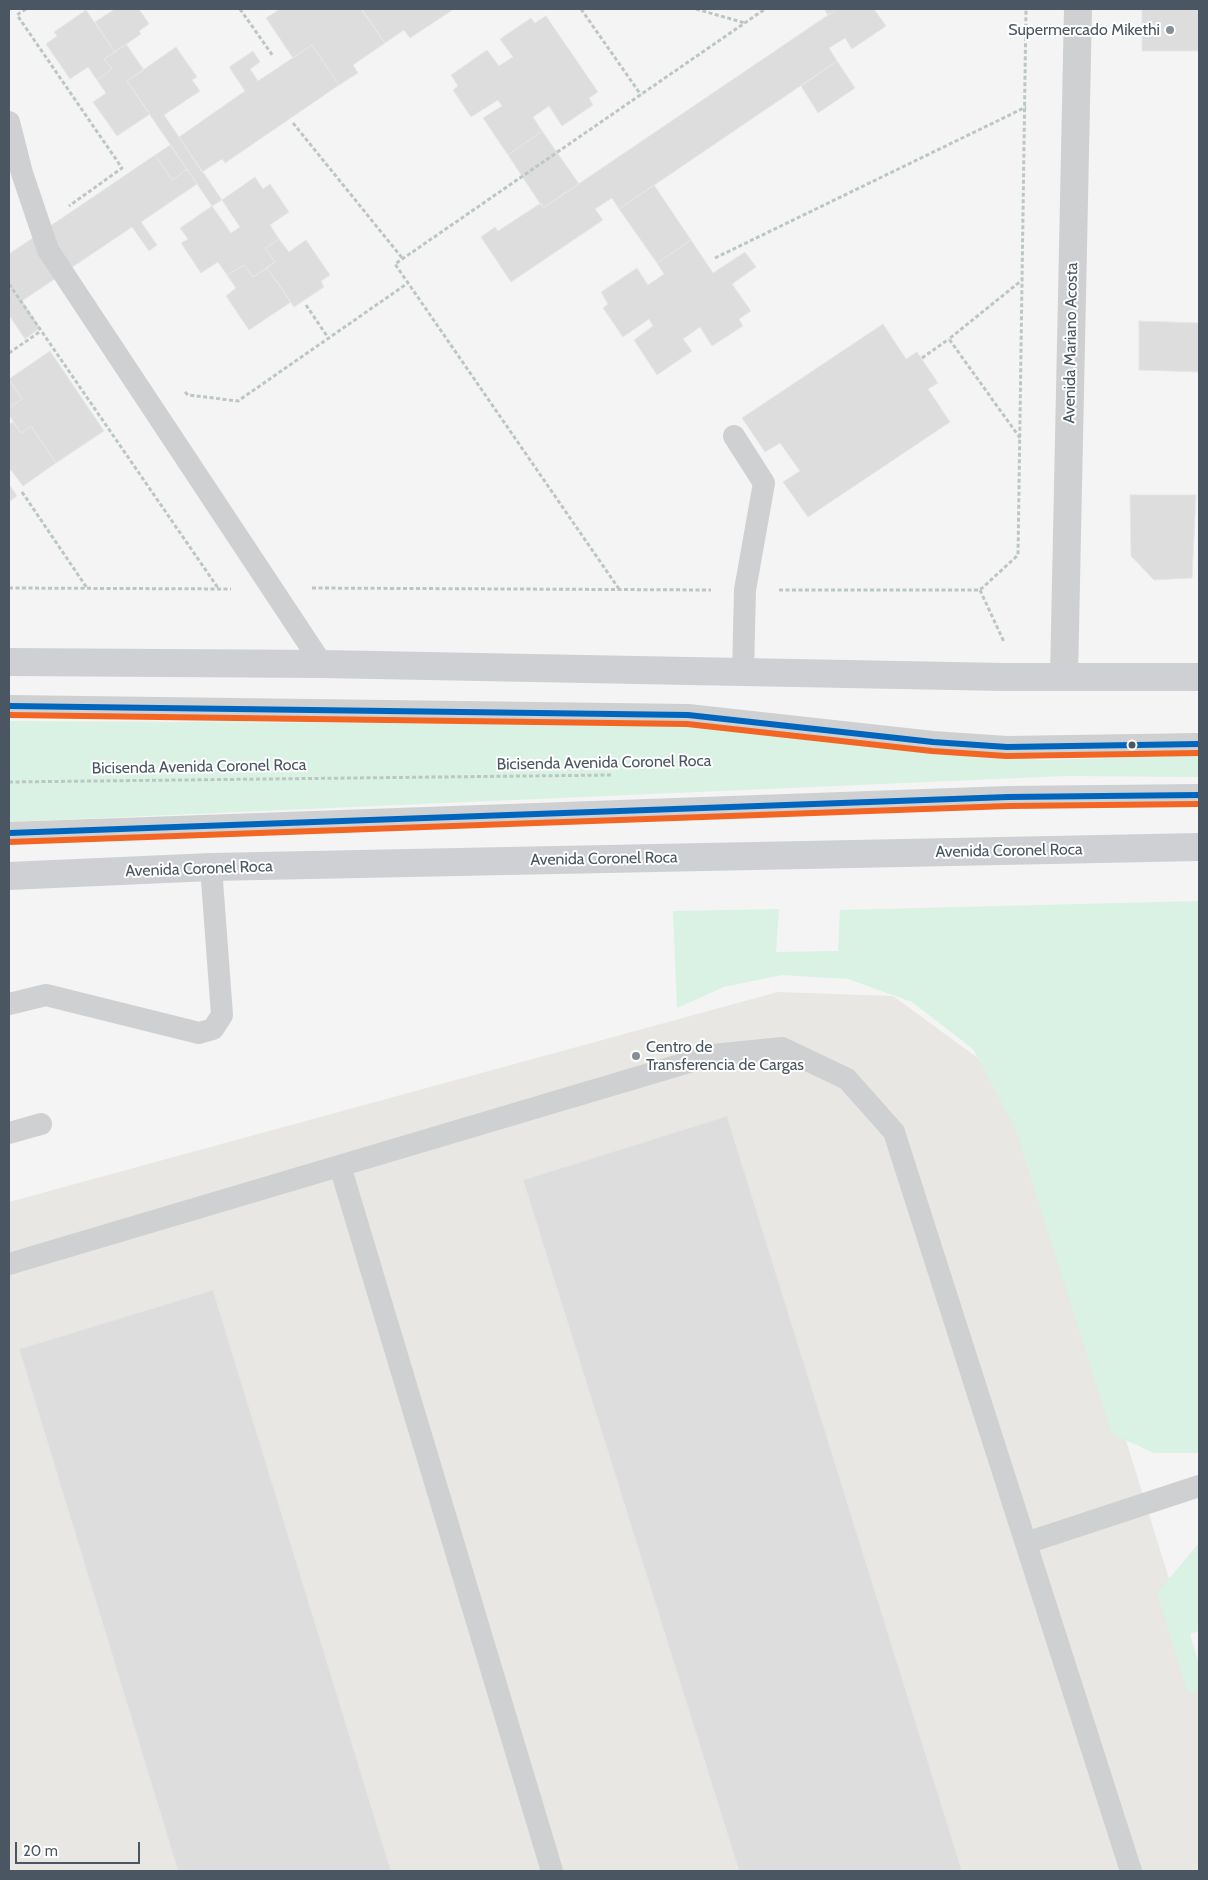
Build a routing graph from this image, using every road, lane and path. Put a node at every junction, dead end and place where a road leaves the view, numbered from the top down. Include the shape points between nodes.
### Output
1 (26, 9) edge
2 (240, 9) edge
3 (581, 9) edge
4 (696, 9) edge
5 (765, 9) edge
6 (1026, 9) edge
7 (1078, 9) edge
8 (745, 23) junction
9 (273, 56) dead end
10 (641, 95) junction
11 (1026, 107) junction
12 (9, 122) edge
13 (293, 123) dead end
14 (61, 211) dead end
15 (715, 258) dead end
16 (403, 259) junction
17 (1023, 279) junction
18 (9, 284) edge
19 (408, 284) junction
20 (306, 305) dead end
21 (41, 331) junction
22 (329, 339) junction
23 (949, 339) junction
24 (9, 353) edge
25 (922, 358) dead end
26 (182, 387) dead end
27 (734, 436) dead end
28 (1020, 438) junction
29 (22, 492) dead end
30 (9, 588) edge
31 (272, 588) junction
32 (87, 589) junction
33 (218, 589) junction
34 (620, 589) junction
35 (745, 590) junction
36 (9, 662) edge
37 (322, 664) junction
38 (743, 672) junction
39 (1064, 677) junction
40 (1199, 677) edge
41 (9, 706) edge
42 (1199, 744) edge
43 (618, 775) dead end
44 (9, 782) edge
45 (1199, 795) edge
46 (9, 833) edge
47 (1199, 847) edge
48 (212, 867) junction
49 (9, 876) edge
50 (9, 1004) edge
51 (41, 1124) dead end
52 (9, 1133) edge
53 (340, 1166) junction
54 (9, 1264) edge
55 (1199, 1486) edge
56 (1026, 1543) junction
57 (552, 1871) edge
58 (1132, 1871) edge

1 - 14 path via 17,15 122,168
2 - 9 path
3 - 10 path
4 - 8 path
5 - 8 path
6 - 11 path
7 - 39 street, Avenida Mariano Acosta
8 - 10 path
10 - 16 path
11 - 15 path
11 - 17 path
12 - 31 lane via 48,250
13 - 16 path
16 - 19 path via 395,264
17 - 23 path
17 - 28 path
18 - 21 path
19 - 22 path
19 - 34 path
20 - 22 path
21 - 24 path
21 - 33 path
22 - 26 path via 238,401 188,395
23 - 25 path
23 - 28 path
27 - 35 lane via 764,483
28 - 35 path via 1018,555 980,590
29 - 32 path
30 - 32 path
31 - 33 path
31 - 34 path
31 - 37 lane
32 - 33 path
34 - 35 path
35 - 38 lane
36 - 37 main road
37 - 38 main road
38 - 39 main road
39 - 40 main road
41 - 42 lane via 688,715 1007,747
43 - 44 path, Bicisenda Avenida Coronel Roca
45 - 46 lane via 988,798
47 - 48 main road, Avenida Coronel Roca
48 - 49 main road, Avenida Coronel Roca
48 - 50 lane via 222,1015 213,1029 199,1033 46,995
51 - 52 lane
53 - 54 lane
53 - 56 lane via 712,1055 782,1048 847,1079 894,1132
53 - 57 lane
55 - 56 lane
56 - 58 lane

